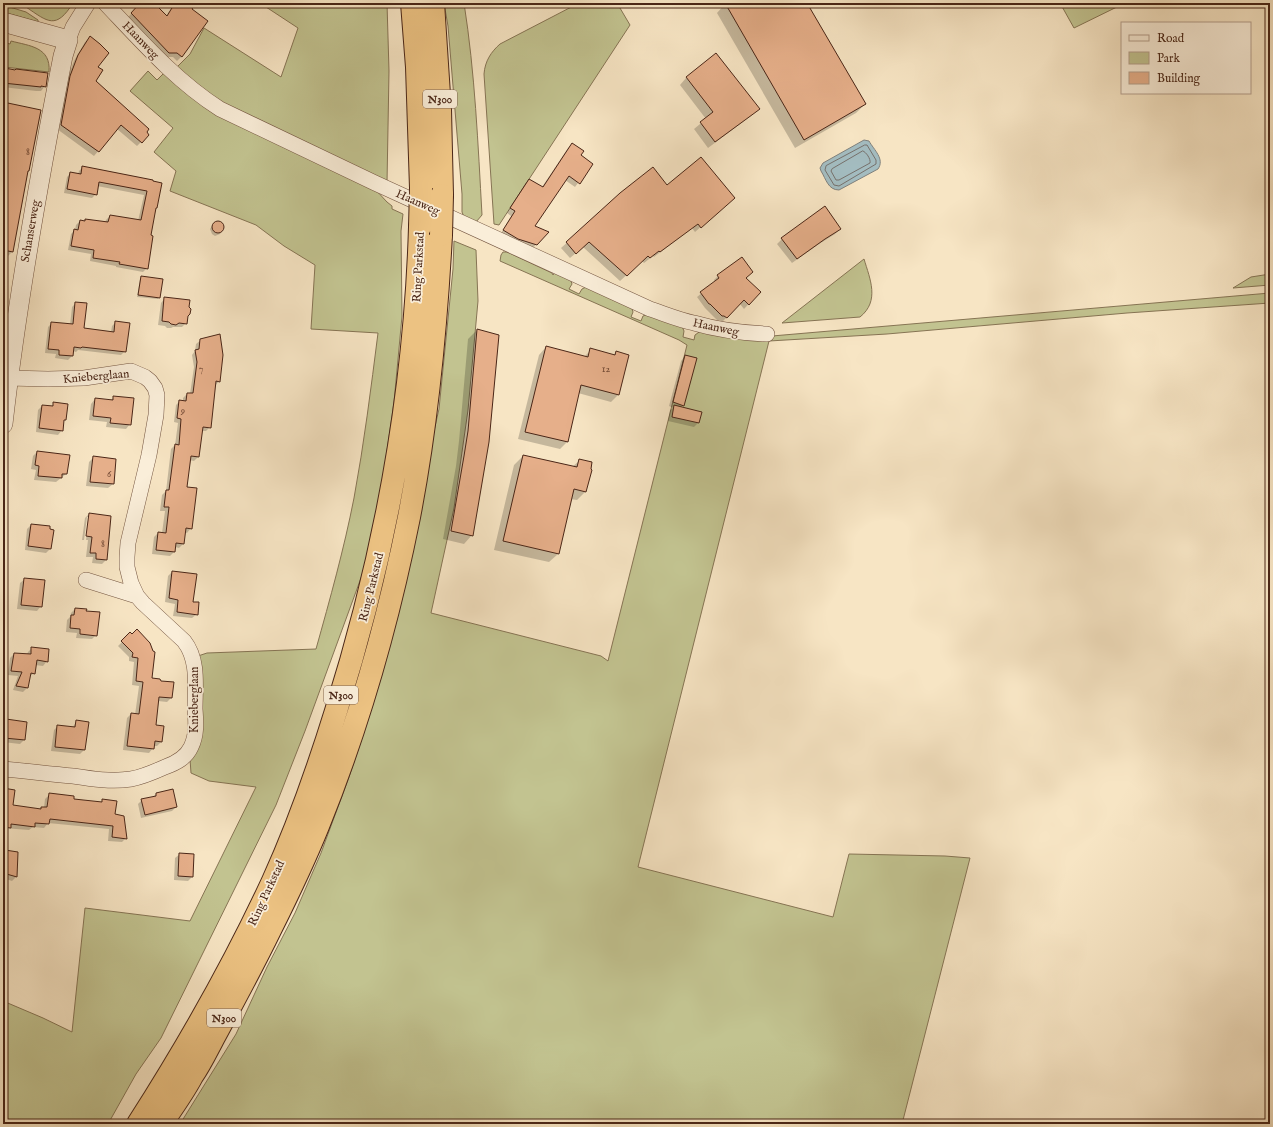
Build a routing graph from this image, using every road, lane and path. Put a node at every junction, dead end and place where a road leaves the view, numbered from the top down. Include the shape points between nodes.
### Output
1 (88, 3) edge
2 (105, 3) edge
3 (412, 3) edge
4 (433, 3) edge
5 (3, 22) edge
6 (68, 40) junction
7 (767, 334) dead end
8 (8, 378) junction
9 (3, 424) edge
10 (86, 580) dead end
11 (138, 596) junction
12 (3, 769) edge
13 (138, 1124) edge
14 (161, 1124) edge

1 - 6 street
2 - 7 street, Haanweg via 183,83 220,109 650,309 717,329
3 - 13 highway, Ring Parkstad / N300, bridge via 421,188 415,320 400,445 374,579 326,744 274,879 200,1022 172,1072
4 - 14 highway, Ring Parkstad / N300, bridge via 442,195 434,346 409,516 394,585 359,709 317,828 247,977 193,1076
5 - 6 street
6 - 8 street, Schanserweg via 58,80 23,271
8 - 9 street, Schanserweg
8 - 11 street, Knieberglaan via 84,378 131,371 145,377 155,388 156,415 128,543 127,567
10 - 11 street
11 - 12 street, Knieberglaan via 184,641 192,654 195,668 196,735 187,754 177,763 140,777 123,780

